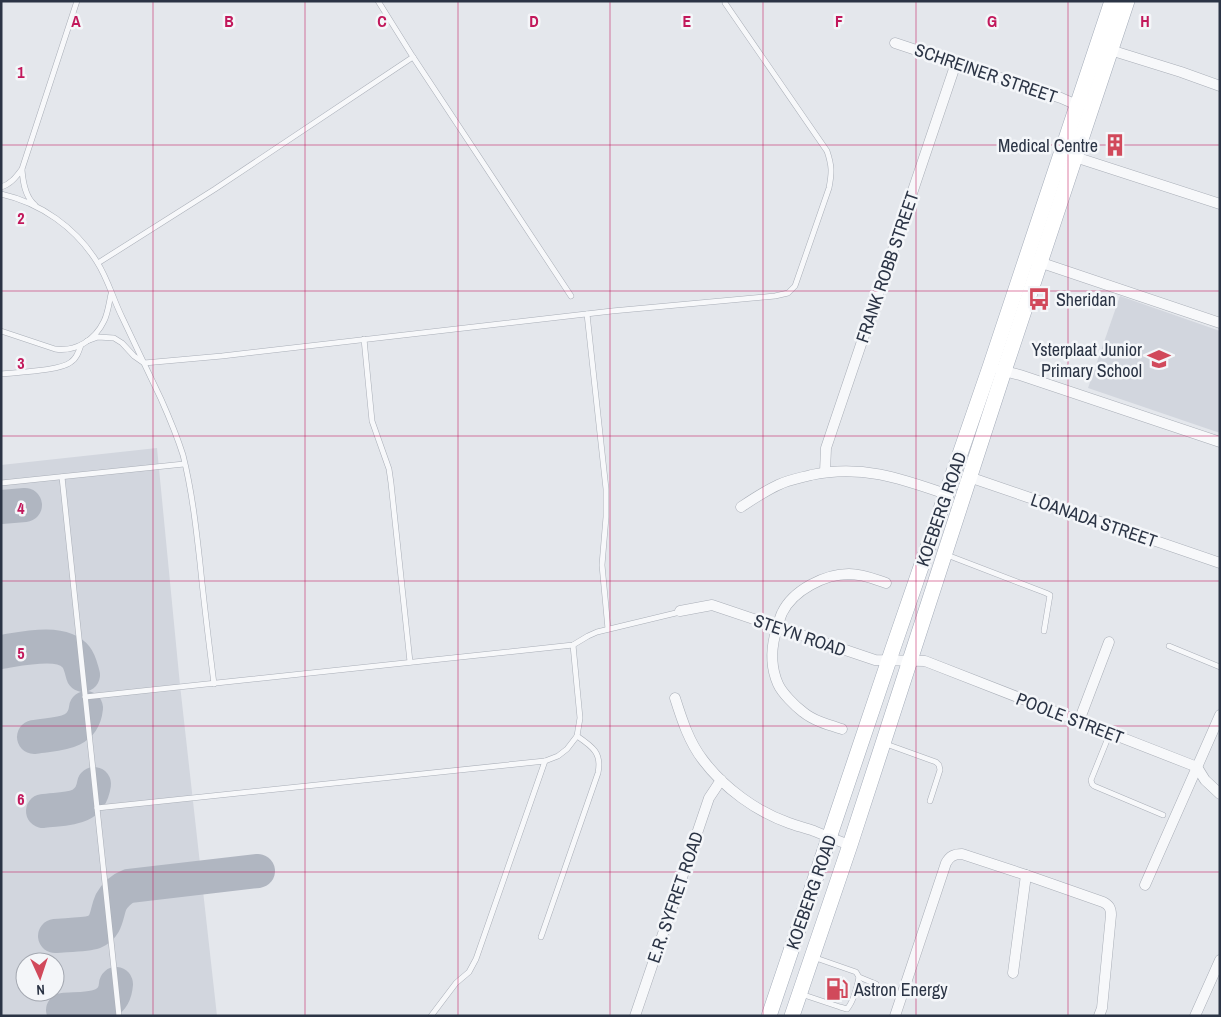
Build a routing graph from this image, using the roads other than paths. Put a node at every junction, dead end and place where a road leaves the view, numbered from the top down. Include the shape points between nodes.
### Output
1 (78, 1) edge
2 (378, 1) edge
3 (1112, 1) edge
4 (1127, 1) edge
5 (725, 3) dead end
6 (895, 43) dead end
7 (1104, 48) junction
8 (413, 57) junction
9 (956, 63) junction
10 (1220, 86) edge
11 (1077, 106) junction
12 (1075, 157) junction
13 (22, 169) junction
14 (1, 187) edge
15 (1, 194) edge
16 (1220, 204) edge
17 (41, 209) junction
18 (1033, 260) junction
19 (98, 263) junction
20 (111, 294) junction
21 (571, 296) dead end
22 (587, 314) junction
23 (1220, 323) edge
24 (1, 331) edge
25 (364, 339) junction
26 (87, 341) junction
27 (82, 345) junction
28 (144, 363) junction
29 (997, 369) junction
30 (1, 374) edge
31 (1220, 442) edge
32 (184, 464) junction
33 (825, 472) junction
34 (62, 477) junction
35 (969, 477) junction
36 (1, 483) edge
37 (946, 494) junction
38 (742, 506) dead end
39 (944, 554) junction
40 (1220, 563) edge
41 (886, 583) dead end
42 (680, 611) joint
43 (777, 627) junction
44 (608, 629) junction
45 (1044, 631) dead end
46 (1109, 642) dead end
47 (573, 645) junction
48 (1169, 646) dead end
49 (888, 661) junction
50 (909, 661) junction
51 (410, 662) junction
52 (1220, 666) edge
53 (214, 684) junction
54 (85, 697) junction
55 (675, 698) dead end
56 (1220, 715) edge
57 (1079, 721) junction
58 (842, 729) dead end
59 (1110, 733) junction
60 (577, 736) junction
61 (883, 743) junction
62 (545, 761) junction
63 (1197, 767) junction
64 (721, 780) junction
65 (1220, 794) edge
66 (930, 801) dead end
67 (97, 808) junction
68 (1163, 816) dead end
69 (829, 838) junction
70 (850, 845) junction
71 (1026, 875) junction
72 (1145, 885) dead end
73 (541, 937) dead end
74 (812, 957) junction
75 (1220, 960) edge
76 (1013, 973) dead end
77 (859, 977) junction
78 (876, 984) dead end
79 (800, 993) junction
80 (119, 1016) edge
81 (431, 1016) edge
82 (635, 1016) edge
83 (769, 1016) edge
84 (792, 1016) edge
85 (895, 1016) edge
86 (1100, 1016) edge
87 (1195, 1016) edge

1 - 13 lane
2 - 8 lane
3 - 7 main road, KOEBERG ROAD
4 - 7 main road, KOEBERG ROAD
5 - 22 lane via 827,151 831,164 828,188 795,286 784,295
6 - 9 street, SCHREINER STREET
7 - 10 street
7 - 11 main road, KOEBERG ROAD
7 - 12 main road, KOEBERG ROAD
8 - 19 lane
8 - 21 lane
9 - 11 street, SCHREINER STREET
9 - 33 street, FRANK ROBB STREET via 826,448
11 - 18 main road, KOEBERG ROAD
12 - 16 street
12 - 18 main road, KOEBERG ROAD
13 - 14 lane via 15,179
13 - 17 lane via 26,192
15 - 17 lane
17 - 19 lane via 63,223 83,242
18 - 23 street
18 - 29 main road, KOEBERG ROAD
19 - 20 lane
20 - 26 lane via 104,321 98,332
20 - 28 lane
22 - 25 lane
22 - 44 lane via 606,489 602,565
24 - 27 lane via 55,349
25 - 28 lane
25 - 51 lane via 372,421 389,468
26 - 27 lane
26 - 28 lane via 104,336 114,338
27 - 30 lane via 74,360 66,365
28 - 32 lane via 172,424
29 - 31 street
29 - 35 main road, KOEBERG ROAD
29 - 37 main road, KOEBERG ROAD
32 - 34 lane
32 - 53 lane via 194,514
33 - 37 street via 872,472
33 - 38 street via 780,484
34 - 36 lane
34 - 54 lane
35 - 39 main road, KOEBERG ROAD
35 - 40 street, LOANADA STREET
37 - 49 main road, KOEBERG ROAD
39 - 45 lane via 1050,595
39 - 50 main road, KOEBERG ROAD
41 - 43 street via 868,576 848,574 811,584 795,596
42 - 43 street, STEYN ROAD via 712,605
42 - 44 lane
43 - 49 street, STEYN ROAD via 872,659
43 - 58 street via 772,648 778,685 804,713
44 - 47 lane
46 - 57 street
47 - 51 lane
47 - 60 lane via 580,718
48 - 52 lane
49 - 50 street, STEYN ROAD
49 - 69 main road, KOEBERG ROAD
50 - 57 street, POOLE STREET via 924,661
50 - 61 main road, KOEBERG ROAD
51 - 53 lane
53 - 54 lane
54 - 67 lane
55 - 64 street via 684,726 696,748
56 - 63 street
57 - 59 street, POOLE STREET
59 - 63 street, POOLE STREET
59 - 68 lane via 1092,784
60 - 62 lane via 567,749
60 - 73 lane via 597,753 600,764
61 - 66 lane via 939,765
61 - 70 main road, KOEBERG ROAD
62 - 67 lane
62 - 81 lane via 476,959 469,972
63 - 65 street
63 - 72 street
64 - 69 street via 769,814
64 - 82 street, E.R. SYFRET ROAD via 709,798
67 - 80 lane
69 - 70 street
69 - 83 main road, KOEBERG ROAD
70 - 74 main road, KOEBERG ROAD
71 - 76 street
71 - 85 street via 962,854 949,857
71 - 86 street via 1103,902 1111,910
74 - 77 lane via 856,972
74 - 79 main road, KOEBERG ROAD
75 - 87 street
77 - 78 lane
77 - 79 lane via 847,1009
79 - 84 main road, KOEBERG ROAD

